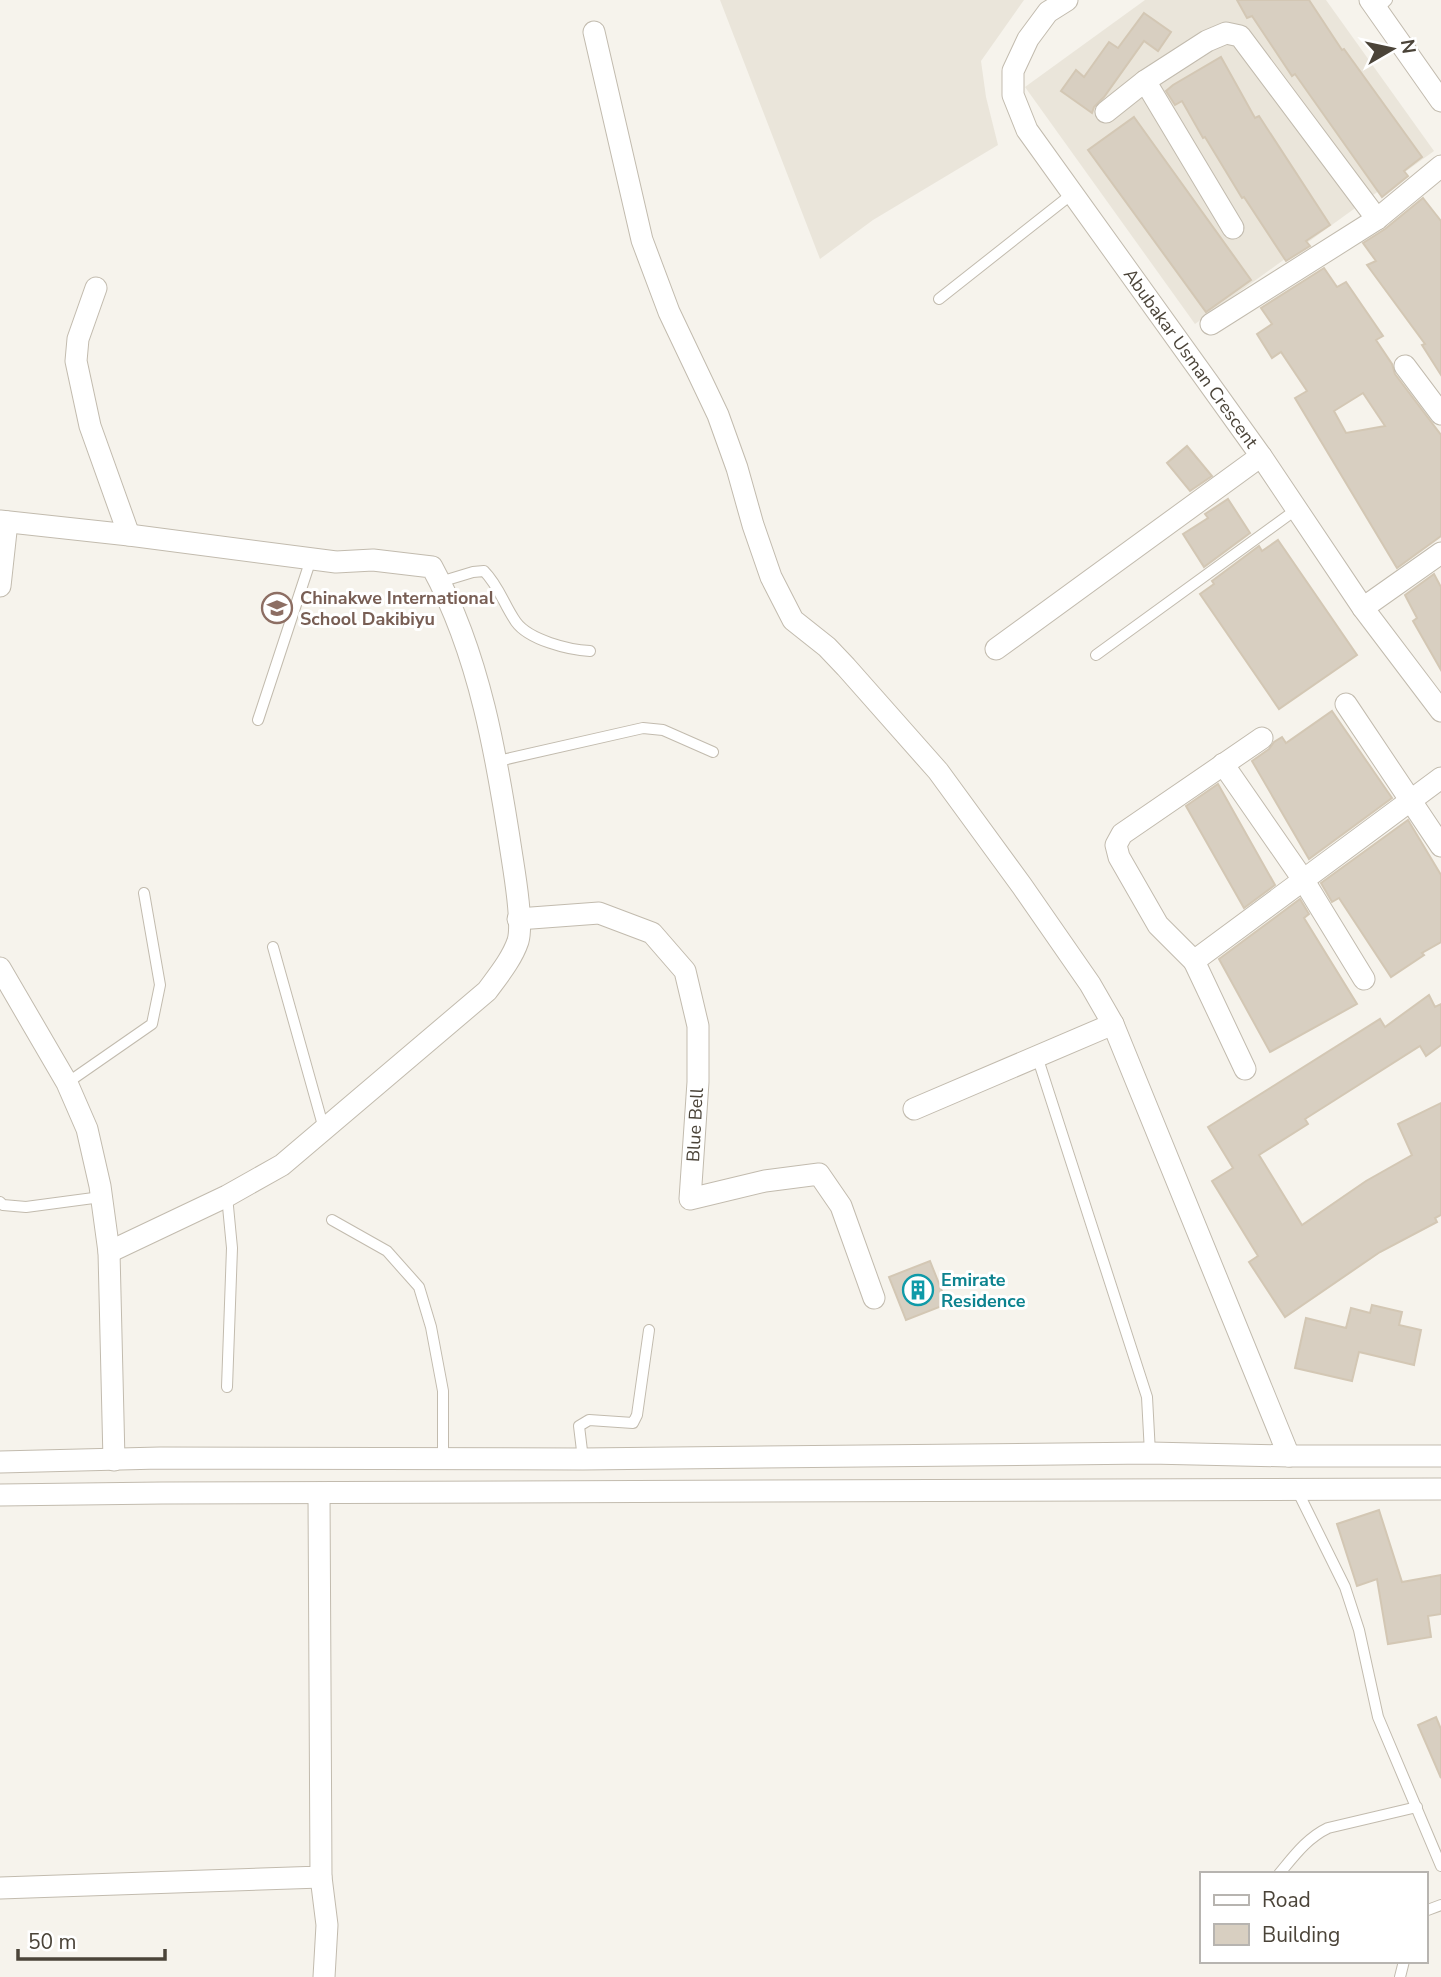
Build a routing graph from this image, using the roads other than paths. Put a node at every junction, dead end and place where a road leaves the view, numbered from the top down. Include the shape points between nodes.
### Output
1 (1067, 0) edge
2 (1378, 3) edge
3 (594, 32) dead end
4 (1145, 81) junction
5 (1441, 101) edge
6 (1106, 111) dead end
7 (1441, 166) edge
8 (1073, 194) junction
9 (1377, 219) junction
10 (1233, 228) dead end
11 (96, 288) dead end
12 (939, 299) dead end
13 (1211, 324) dead end
14 (1405, 366) dead end
15 (1441, 414) edge
16 (1261, 456) junction
17 (1297, 509) junction
18 (4, 522) edge
19 (129, 535) junction
20 (1441, 553) edge
21 (311, 559) junction
22 (440, 582) junction
23 (0, 586) edge
24 (1363, 608) junction
25 (996, 649) dead end
26 (590, 651) dead end
27 (1096, 655) dead end
28 (1346, 704) dead end
29 (1441, 711) edge
30 (258, 720) dead end
31 (1262, 737) dead end
32 (713, 752) dead end
33 (498, 761) junction
34 (1223, 764) junction
35 (1441, 778) edge
36 (1412, 800) junction
37 (1441, 846) edge
38 (1304, 881) junction
39 (144, 893) dead end
40 (518, 919) junction
41 (273, 947) dead end
42 (1194, 961) junction
43 (0, 968) edge
44 (1364, 979) dead end
45 (1113, 1024) junction
46 (1037, 1056) junction
47 (1245, 1069) dead end
48 (68, 1083) junction
49 (914, 1109) dead end
50 (324, 1129) junction
51 (227, 1196) junction
52 (101, 1197) junction
53 (0, 1202) edge
54 (332, 1220) dead end
55 (109, 1252) junction
56 (874, 1298) dead end
57 (649, 1330) dead end
58 (227, 1387) dead end
59 (1150, 1453) junction
60 (1289, 1456) junction
61 (1441, 1456) edge
62 (160, 1458) junction
63 (443, 1458) junction
64 (583, 1459) junction
65 (114, 1460) junction
66 (0, 1462) edge
67 (1296, 1488) junction
68 (1441, 1489) edge
69 (162, 1493) junction
70 (319, 1493) junction
71 (0, 1495) edge
72 (1417, 1807) junction
73 (1441, 1866) edge
74 (1281, 1872) edge
75 (321, 1877) junction
76 (0, 1888) edge
77 (324, 1977) edge

1 - 8 street, Abubakar Usman Crescent via 1048,12 1028,39 1013,71 1013,95 1027,130
2 - 5 street
3 - 45 street via 642,240 669,312 718,415 771,577 793,620 836,657 938,771 1075,962
4 - 6 street
4 - 9 street via 1207,41 1226,33 1240,36
4 - 10 street
7 - 9 street
8 - 12 lane
8 - 16 street, Abubakar Usman Crescent
9 - 13 street
11 - 19 street via 78,339 76,361 90,426
14 - 15 street
16 - 17 street, Abubakar Usman Crescent
16 - 25 street
17 - 24 street, Abubakar Usman Crescent
17 - 27 lane
18 - 19 street
18 - 23 street
19 - 21 street
20 - 24 street
21 - 22 street via 432,567
21 - 30 lane
22 - 26 lane via 484,571 517,624 554,645
22 - 33 street via 467,646
24 - 29 street, Abubakar Usman Crescent
28 - 36 street
31 - 34 street
32 - 33 lane via 663,730 643,728
33 - 40 street
34 - 38 street
34 - 42 street via 1122,834 1116,845 1158,925
35 - 36 street
36 - 37 street
36 - 38 street
38 - 42 street
38 - 44 street
39 - 48 lane via 160,985 152,1024
40 - 50 street via 519,940 487,991
40 - 56 street, Blue Bell via 599,914 652,933 685,971 698,1026 690,1199 819,1174 841,1206
41 - 50 lane
42 - 47 street
43 - 48 street
45 - 46 street
45 - 60 street
46 - 49 street
46 - 59 lane via 1147,1397
48 - 52 street via 87,1129
50 - 51 street via 282,1165
51 - 55 street
51 - 58 lane via 232,1248
52 - 53 lane via 26,1207
52 - 55 street
54 - 63 lane via 387,1251 419,1287 443,1391
55 - 65 street
57 - 64 lane via 633,1423 589,1420 579,1426
59 - 60 street
59 - 64 street
60 - 61 street
62 - 63 street
62 - 65 street
62 - 69 street
63 - 64 street
65 - 66 street
67 - 68 street
67 - 70 street
67 - 72 lane via 1345,1587 1378,1717
69 - 70 street
69 - 71 street
70 - 75 street
72 - 73 lane
72 - 74 lane via 1316,1833
75 - 76 street
75 - 77 street via 327,1925

